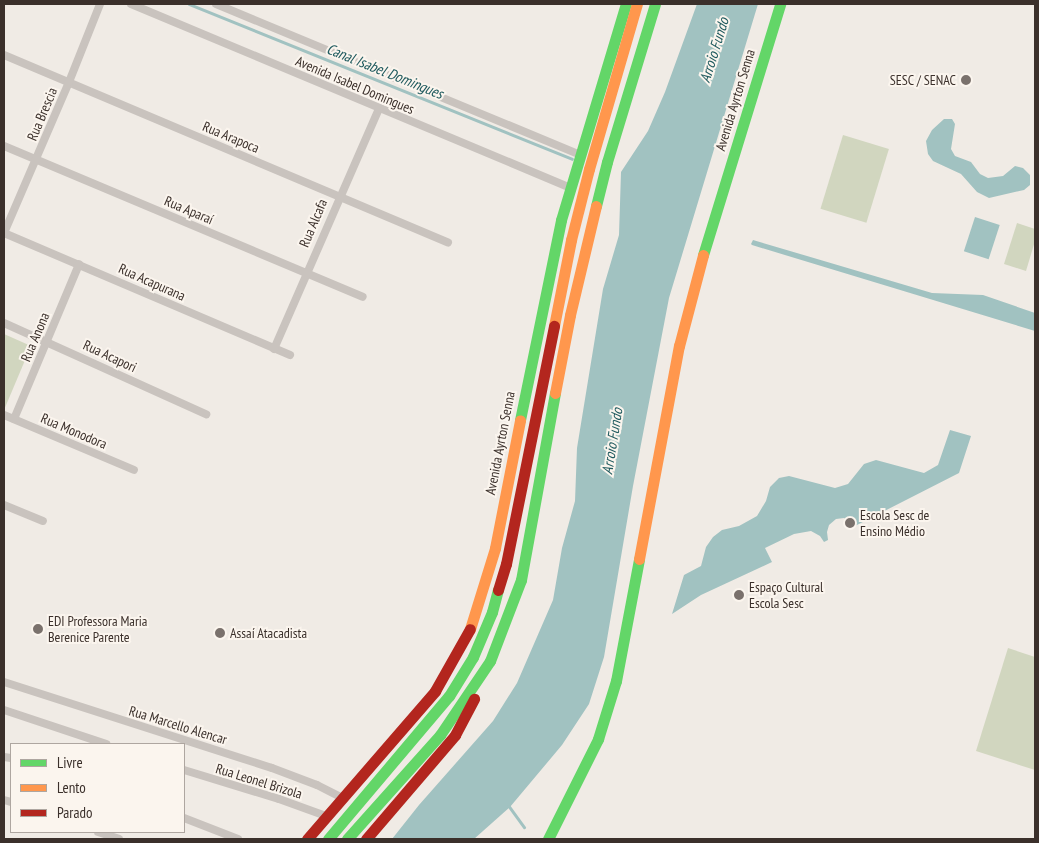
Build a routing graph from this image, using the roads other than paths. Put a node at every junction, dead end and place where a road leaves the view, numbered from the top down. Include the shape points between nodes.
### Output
1 (100, 4) edge
2 (131, 4) edge
3 (216, 4) edge
4 (626, 4) edge
5 (637, 4) edge
6 (655, 4) edge
7 (780, 4) edge
8 (4, 55) edge
9 (69, 82) junction
10 (378, 109) junction
11 (4, 146) edge
12 (579, 154) junction
13 (36, 160) junction
14 (570, 188) junction
15 (339, 196) junction
16 (4, 234) edge
17 (448, 243) dead end
18 (79, 264) junction
19 (550, 270) junction
20 (306, 272) junction
21 (364, 297) dead end
22 (4, 323) edge
23 (47, 341) junction
24 (274, 349) junction
25 (290, 356) dead end
26 (206, 414) dead end
27 (4, 415) edge
28 (535, 416) junction
29 (14, 419) junction
30 (134, 470) dead end
31 (4, 505) edge
32 (43, 521) dead end
33 (479, 681) junction
34 (4, 682) edge
35 (4, 710) edge
36 (103, 743) edge
37 (185, 770) edge
38 (342, 798) junction
39 (326, 816) junction
40 (185, 818) edge
41 (101, 833) edge
42 (118, 839) edge
43 (238, 839) edge
44 (307, 839) edge
45 (328, 839) edge
46 (347, 839) edge
47 (366, 839) edge
48 (548, 839) edge

1 - 9 street, Rua Brescia
2 - 10 street, Avenida Isabel Domingues
3 - 12 street, Avenida Isabel Domingues
4 - 12 highway, Avenida Ayrton Senna
5 - 28 highway, Avenida Ayrton Senna via 573,231
6 - 33 highway via 608,162 570,315 521,580 501,636
7 - 48 highway, Avenida Ayrton Senna via 708,238 679,346 616,681 587,764
8 - 9 street, Rua Arapoca
9 - 13 street, Rua Brescia
9 - 15 street, Rua Arapoca
10 - 14 street, Avenida Isabel Domingues
10 - 15 street, Rua Alcafa
11 - 13 street, Rua Aparaí
12 - 14 highway, Avenida Ayrton Senna
13 - 16 street, Rua Brescia
13 - 20 street, Rua Aparaí
14 - 19 highway, Avenida Ayrton Senna
15 - 17 street, Rua Arapoca
15 - 20 street, Rua Alcafa
16 - 18 street, Rua Acapurana
18 - 23 street, Rua Anona
18 - 24 street, Rua Acapurana
19 - 28 highway via 549,308 536,383
19 - 38 highway, Avenida Ayrton Senna via 495,548 473,623 434,691
20 - 21 street, Rua Aparaí
20 - 24 street, Rua Alcafa
22 - 23 street, Rua Acapori
23 - 26 street, Rua Acapori
23 - 29 street, Rua Anona
24 - 25 street, Rua Acapurana
27 - 29 street, Rua Monodora
28 - 45 highway, Avenida Ayrton Senna via 506,564 492,612 473,657 449,696
29 - 30 street, Rua Monodora
31 - 32 street
33 - 46 highway via 440,735
33 - 47 highway via 455,735
34 - 38 street, Rua Marcello Alencar via 272,768
35 - 36 street
37 - 39 street, Rua Leonel Brizola
38 - 39 highway, Avenida Ayrton Senna
39 - 44 highway, Avenida Ayrton Senna
40 - 43 street
41 - 42 street

